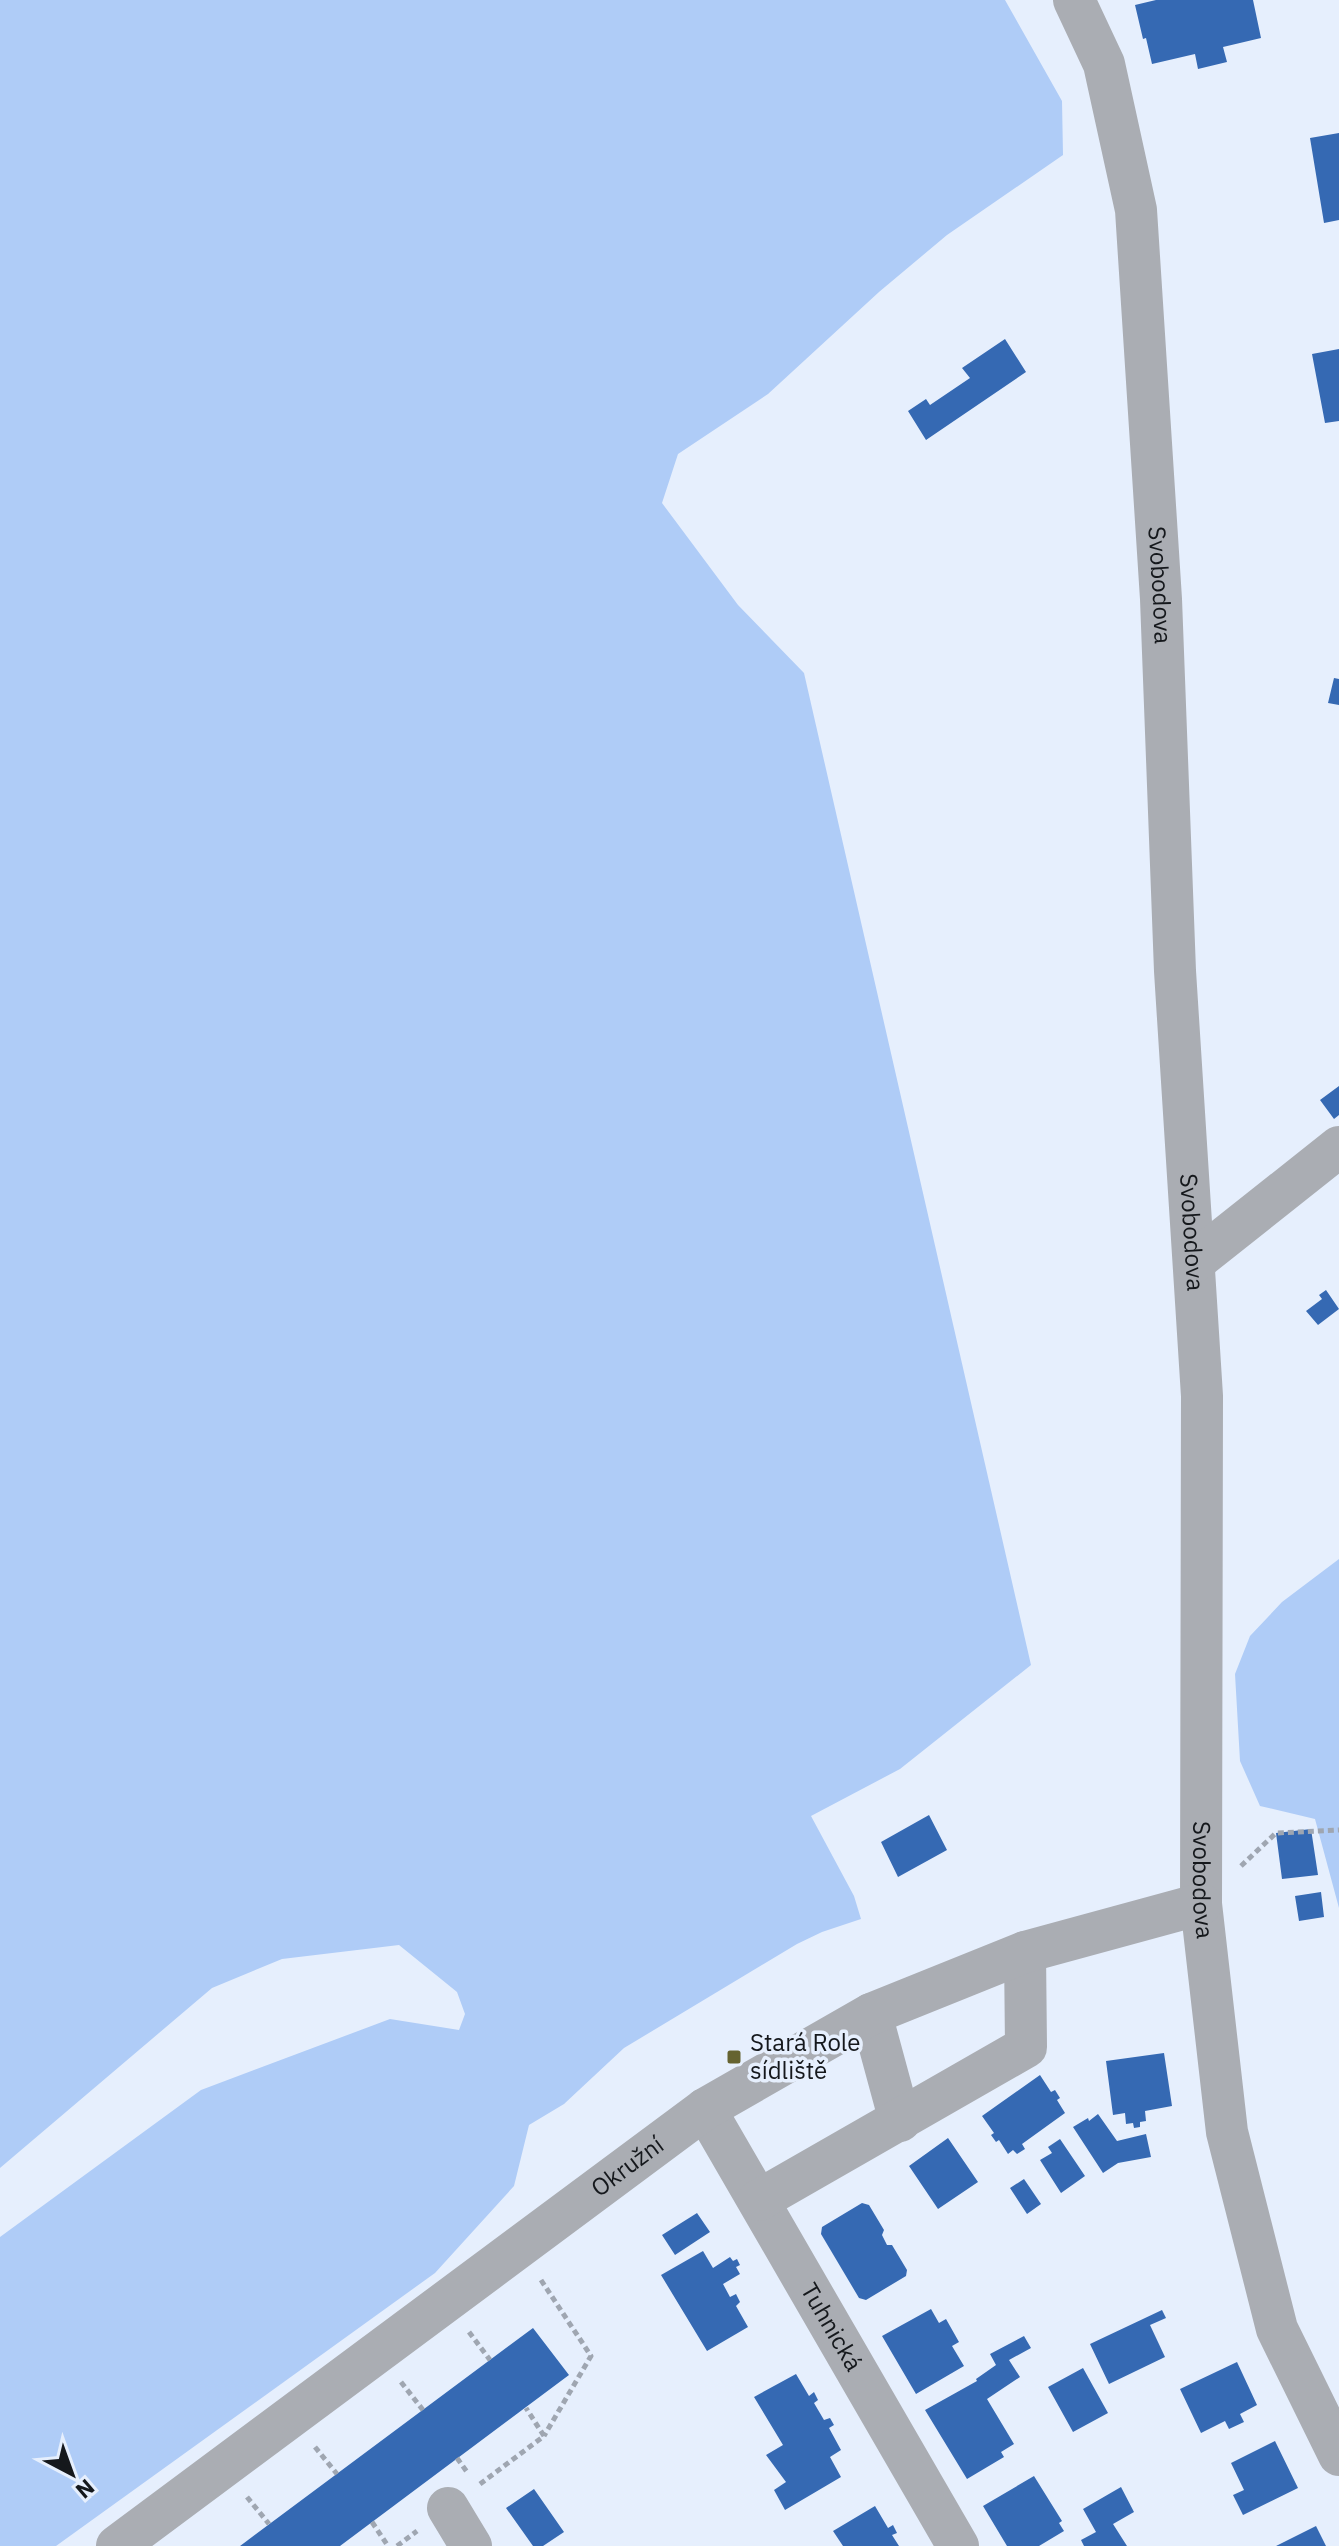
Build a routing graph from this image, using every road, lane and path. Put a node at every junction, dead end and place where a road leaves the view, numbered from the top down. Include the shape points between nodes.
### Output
1 (1074, 0) edge
2 (1339, 1147) edge
3 (1194, 1262) junction
4 (1339, 1830) edge
5 (1201, 1904) junction
6 (1025, 1952) junction
7 (871, 2014) junction
8 (705, 2109) junction
9 (900, 2121) junction
10 (759, 2200) junction
11 (536, 2272) dead end
12 (465, 2326) dead end
13 (490, 2360) dead end
14 (397, 2377) dead end
15 (423, 2410) dead end
16 (544, 2436) dead end
17 (312, 2442) dead end
18 (1339, 2455) edge
19 (337, 2474) dead end
20 (244, 2493) dead end
21 (448, 2508) dead end
22 (372, 2522) dead end
23 (269, 2524) dead end
24 (117, 2546) edge
25 (388, 2546) edge
26 (471, 2546) edge
27 (958, 2546) edge

1 - 3 street, Svobodova via 1104,64 1136,210
2 - 3 street
3 - 5 street, Svobodova via 1202,1396
4 - 5 path via 1276,1833
5 - 6 street, Okružní
5 - 18 street, Svobodova via 1227,2132 1265,2284 1277,2329
6 - 7 street, Okružní
6 - 9 street via 1026,2047
7 - 8 street, Okružní
7 - 9 street
8 - 10 street, Tuhnická
8 - 24 street, Okružní
9 - 10 street
10 - 27 street, Tuhnická
11 - 16 path via 591,2356
12 - 13 path
14 - 15 path
17 - 19 path
20 - 23 path
21 - 26 street
22 - 25 path

